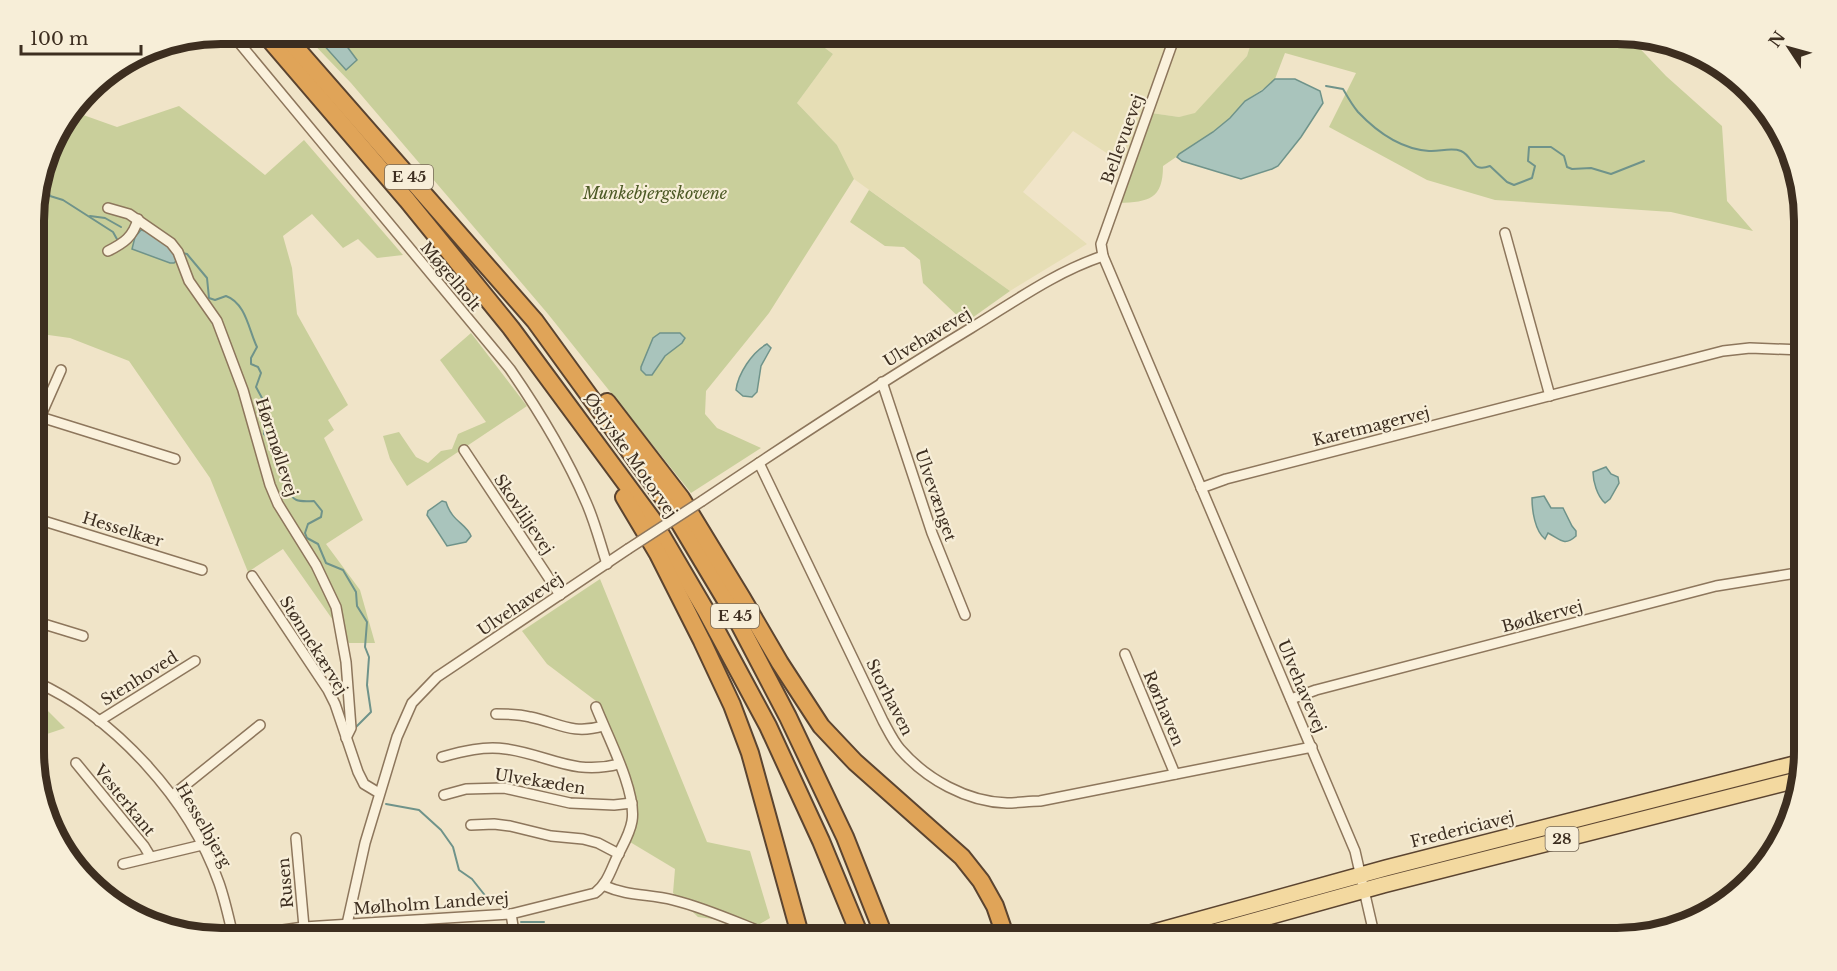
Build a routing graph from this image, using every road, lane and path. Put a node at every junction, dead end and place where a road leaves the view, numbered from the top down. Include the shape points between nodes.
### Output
1 (240, 44) edge
2 (273, 44) edge
3 (293, 44) edge
4 (1172, 44) edge
5 (108, 208) dead end
6 (138, 219) junction
7 (1505, 233) dead end
8 (108, 251) dead end
9 (1102, 256) junction
10 (535, 321) junction
11 (1794, 350) edge
12 (61, 370) dead end
13 (882, 382) junction
14 (1550, 396) junction
15 (44, 403) edge
16 (569, 406) junction
17 (44, 418) edge
18 (464, 450) dead end
19 (175, 459) dead end
20 (759, 463) junction
21 (1201, 488) junction
22 (44, 521) edge
23 (607, 564) junction
24 (202, 570) dead end
25 (1794, 573) edge
26 (252, 576) dead end
27 (560, 595) junction
28 (965, 615) dead end
29 (44, 624) edge
30 (83, 636) dead end
31 (1125, 654) dead end
32 (195, 661) dead end
33 (44, 686) edge
34 (1291, 699) junction
35 (596, 707) dead end
36 (496, 714) dead end
37 (99, 721) junction
38 (260, 725) dead end
39 (603, 726) junction
40 (346, 738) junction
41 (1312, 747) junction
42 (442, 757) dead end
43 (76, 764) dead end
44 (618, 764) junction
45 (1793, 764) edge
46 (1175, 774) junction
47 (1790, 782) edge
48 (379, 793) junction
49 (173, 795) junction
50 (444, 795) dead end
51 (632, 803) junction
52 (471, 825) dead end
53 (296, 838) dead end
54 (1492, 840) junction
55 (202, 844) junction
56 (619, 854) junction
57 (150, 856) junction
58 (123, 864) dead end
59 (1361, 874) junction
60 (605, 886) junction
61 (1365, 890) junction
62 (511, 914) junction
63 (347, 924) junction
64 (304, 927) junction
65 (1002, 927) edge
66 (1171, 927) edge
67 (1207, 927) edge
68 (1231, 927) edge
69 (1373, 927) edge
70 (228, 928) edge
71 (297, 928) edge
72 (513, 928) edge
73 (749, 928) edge
74 (798, 928) edge
75 (857, 928) edge
76 (881, 928) edge

1 - 23 street, Møgelholt via 534,403 587,503
2 - 16 highway, Østjyske Motorvej / E 45 via 407,200
3 - 10 highway, Østjyske Motorvej / E 45
4 - 9 street, Bellevuevej via 1101,244
5 - 6 street, Hørmøllevej
6 - 8 street via 126,243
6 - 40 street, Hørmøllevej via 178,252 189,281 217,321 243,390 270,485 329,589 346,662 351,728
7 - 14 street
9 - 13 street, Ulvehavevej via 1075,266
9 - 21 street, Ulvehavevej
10 - 65 highway via 550,331 681,498 821,726 855,762 962,857 981,881
10 - 76 highway, Østjyske Motorvej / E 45 via 670,507 734,614 845,837
11 - 14 street, Karetmagervej via 1723,351
12 - 15 street
13 - 20 street, Ulvehavevej
13 - 28 street, Ulvevænget via 932,533
14 - 21 street, Karetmagervej
16 - 74 highway via 658,554 732,705 750,753
16 - 75 highway, Østjyske Motorvej / E 45 via 652,519 706,611 768,726
17 - 19 street
18 - 27 street, Skovliljevej
20 - 23 street, Ulvehavevej, bridge
20 - 46 street, Storhaven via 883,721 899,747 919,768 962,793 1007,803 1040,801
21 - 34 street, Ulvehavevej
22 - 24 street, Hesselkær
23 - 27 street, Ulvehavevej
25 - 34 street, Bødkervej via 1716,586
26 - 40 street, Stønnekærvej via 328,690
27 - 48 street, Ulvehavevej via 425,688 405,717
29 - 30 street
31 - 46 street, Rørhaven
32 - 37 street, Stenhoved
33 - 37 street, Hesselbjerg
34 - 41 street, Ulvehavevej
35 - 39 street
36 - 39 street via 529,717 576,730
37 - 49 street, Hesselbjerg via 129,746
38 - 49 street
39 - 44 street
40 - 48 street, Stønnekærvej via 364,784
41 - 46 street, Storhaven
41 - 59 street, Ulvehavevej
42 - 44 street, Ulvekæden via 463,751 504,749 591,769
43 - 57 street, Vesterkant
44 - 51 street
45 - 54 main road, Fredericiavej / 28
47 - 61 main road, Fredericiavej / 28
48 - 63 street, Ulvehavevej
49 - 55 street, Hesselbjerg
50 - 51 street, Ulvekæden via 466,789 504,788 570,803
51 - 56 street via 633,818
52 - 56 street via 510,826 583,839
53 - 64 street, Rusen
54 - 59 main road, Fredericiavej / 28
54 - 61 main road via 1371,879
55 - 57 street, Vesterkant
55 - 70 street, Hesselbjerg via 219,883
56 - 60 street
57 - 58 street, Vesterkant
59 - 61 street, Ulvehavevej
59 - 66 main road, Fredericiavej / 28
59 - 67 main road via 1355,884
60 - 62 street, Mølholm Landevej via 595,893
60 - 73 street via 618,892 676,900
61 - 68 main road, Fredericiavej / 28
61 - 69 street, Ulvehavevej
62 - 63 street, Mølholm Landevej
62 - 72 street
63 - 64 street, Mølholm Landevej
64 - 71 street, Mølholm Landevej

